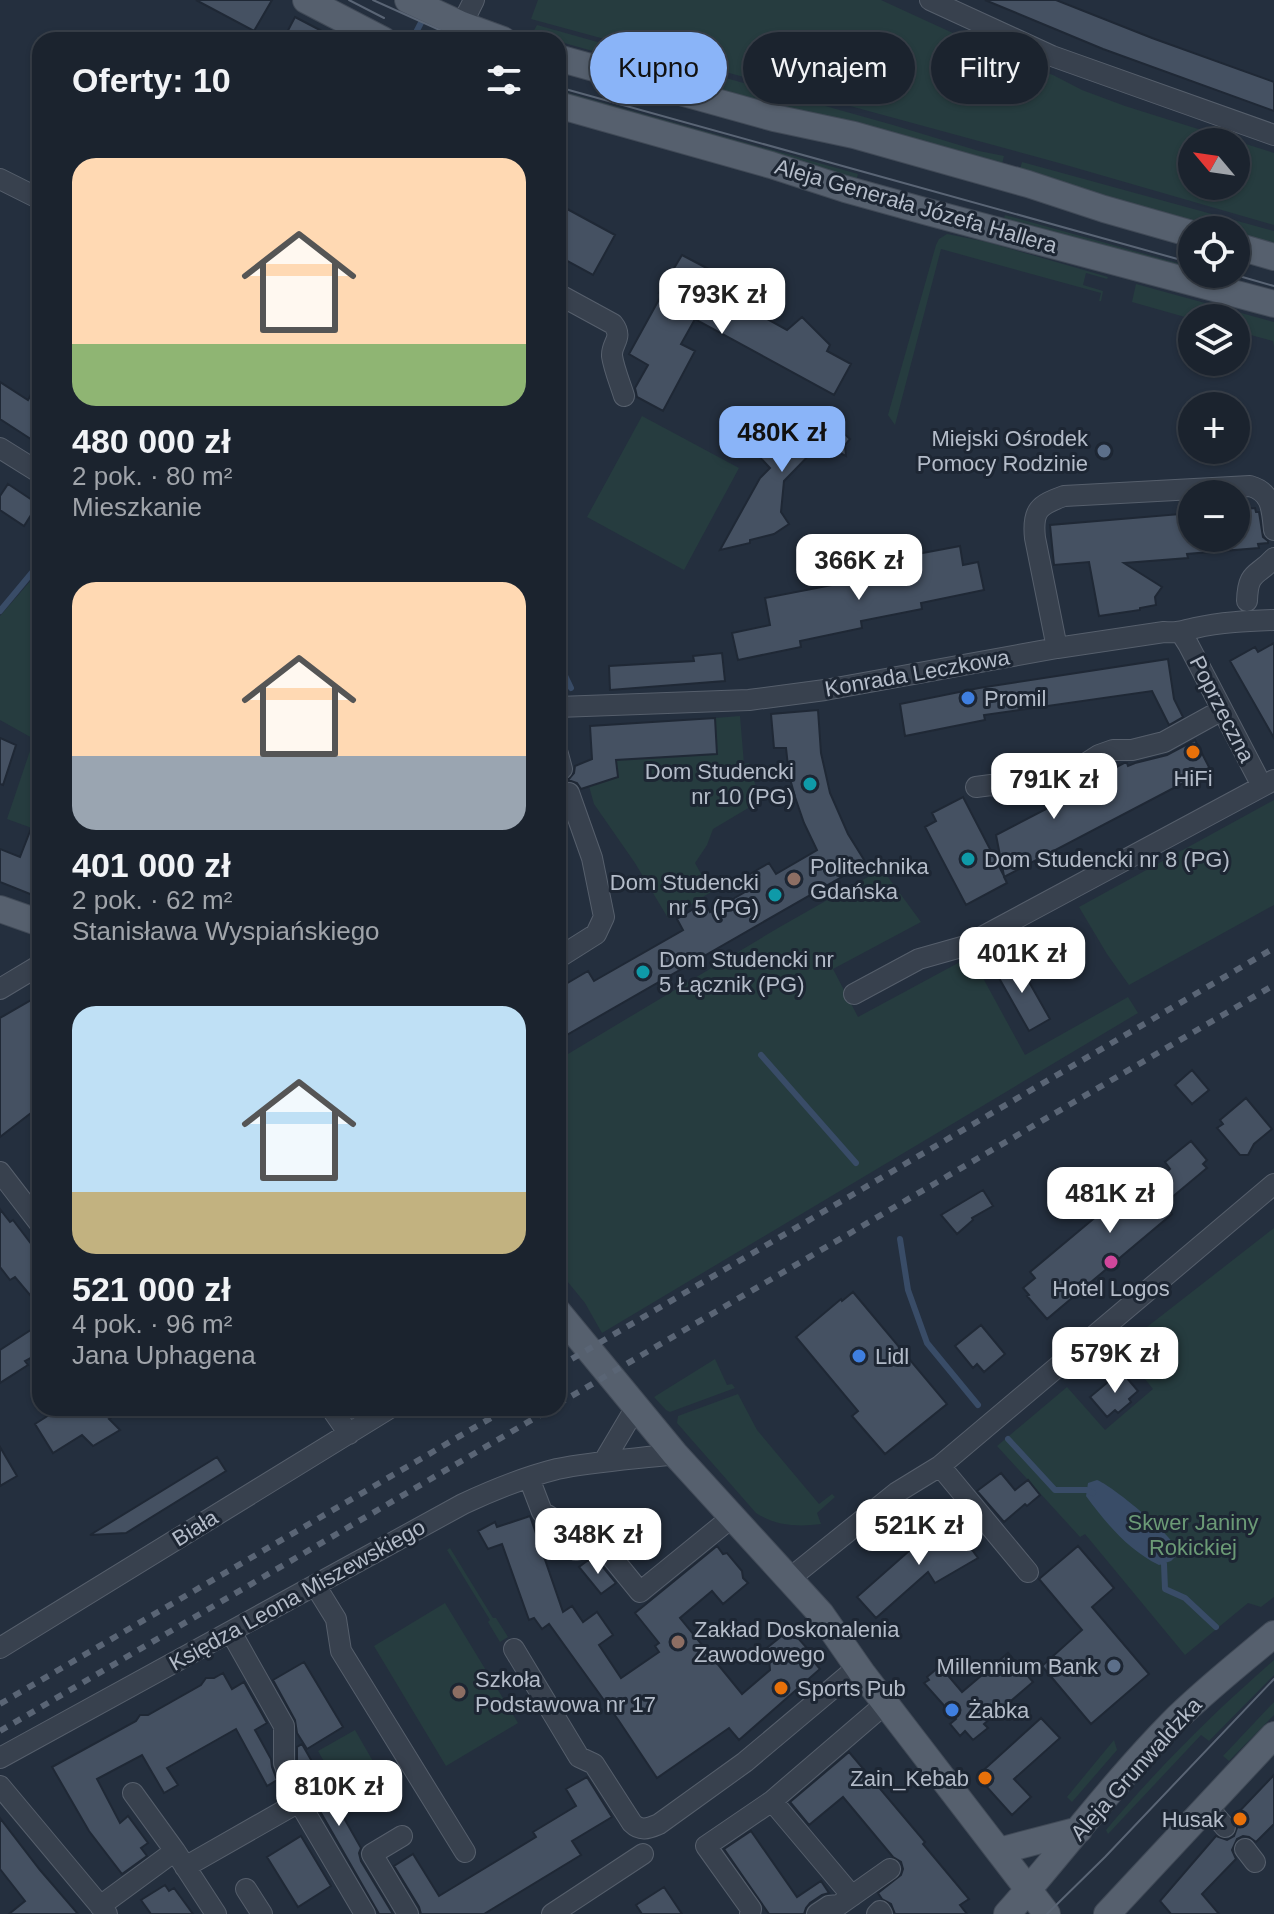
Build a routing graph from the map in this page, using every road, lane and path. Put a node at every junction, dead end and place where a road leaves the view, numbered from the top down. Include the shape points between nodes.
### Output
1 (306, 0) edge
2 (408, 0) edge
3 (474, 0) edge
4 (930, 0) edge
5 (368, 32) edge
6 (458, 32) edge
7 (566, 60) edge
8 (566, 107) edge
9 (1274, 135) edge
10 (0, 179) edge
11 (32, 195) edge
12 (1178, 230) edge
13 (1250, 250) edge
14 (1274, 257) edge
15 (566, 298) edge
16 (1274, 304) edge
17 (624, 396) dead end
18 (0, 448) edge
19 (32, 468) edge
20 (1274, 530) edge
21 (1274, 558) edge
22 (1247, 601) dead end
23 (1274, 620) edge
24 (1181, 633) junction
25 (1057, 648) junction
26 (566, 707) edge
27 (1222, 710) junction
28 (1268, 783) edge
29 (976, 787) dead end
30 (569, 793) dead end
31 (0, 909) edge
32 (32, 920) edge
33 (566, 953) edge
34 (32, 970) edge
35 (0, 989) edge
36 (854, 994) dead end
37 (0, 1172) edge
38 (1274, 1184) edge
39 (32, 1214) edge
40 (566, 1322) edge
41 (636, 1407) junction
42 (337, 1416) edge
43 (377, 1416) edge
44 (349, 1434) junction
45 (675, 1454) junction
46 (604, 1461) junction
47 (940, 1466) junction
48 (529, 1478) junction
49 (731, 1518) junction
50 (1028, 1572) dead end
51 (789, 1579) junction
52 (315, 1585) junction
53 (231, 1632) junction
54 (1274, 1634) edge
55 (0, 1648) edge
56 (514, 1649) dead end
57 (858, 1667) junction
58 (885, 1704) junction
59 (1274, 1735) edge
60 (0, 1758) edge
61 (0, 1786) edge
62 (133, 1793) dead end
63 (772, 1801) junction
64 (299, 1802) junction
65 (1079, 1830) junction
66 (402, 1836) dead end
67 (999, 1851) junction
68 (465, 1852) dead end
69 (643, 1854) dead end
70 (180, 1859) junction
71 (890, 1869) dead end
72 (246, 1889) dead end
73 (1028, 1890) junction
74 (852, 1896) junction
75 (104, 1910) edge
76 (216, 1914) edge
77 (262, 1914) edge
78 (365, 1914) edge
79 (408, 1914) edge
80 (552, 1914) edge
81 (750, 1914) edge
82 (817, 1914) edge
83 (1007, 1914) edge
84 (1047, 1914) edge
85 (1107, 1914) edge

1 - 5 main road
2 - 6 main road
3 - 6 street
4 - 9 street via 1052,56
7 - 12 main road via 854,135
8 - 16 main road, Aleja Generała Józefa Hallera via 915,209
10 - 11 street
13 - 14 main road
15 - 17 street via 617,329 612,353
18 - 19 street
20 - 25 street via 1271,503 1250,486 1064,496 1043,505 1033,521
21 - 22 street via 1252,577
23 - 24 street, Konrada Leczkowa
24 - 25 street, Konrada Leczkowa
24 - 27 street, Poprzeczna
25 - 26 street, Konrada Leczkowa via 749,700
27 - 28 street, Poprzeczna
27 - 29 street via 1164,742 1099,755 1040,793
28 - 36 street via 965,946 919,959
30 - 33 street via 592,858 604,917 596,934
31 - 32 main road
34 - 35 street
37 - 39 street
38 - 47 street
40 - 41 main road
41 - 45 main road
41 - 46 street
42 - 44 street
43 - 44 street, Biała
44 - 55 street, Biała
45 - 46 street, Księdza Leona Miszewskiego
45 - 49 main road
46 - 48 street, Księdza Leona Miszewskiego
47 - 50 street
47 - 51 street via 896,1493
48 - 49 street via 542,1512 557,1521 567,1544 576,1550 601,1544 640,1592
48 - 52 street, Księdza Leona Miszewskiego via 463,1504
49 - 51 main road
51 - 57 main road
52 - 53 street, Księdza Leona Miszewskiego
52 - 68 street via 336,1619 341,1651
53 - 60 street, Księdza Leona Miszewskiego
53 - 64 street via 284,1726 284,1763
54 - 65 main road, Aleja Grunwaldzka via 1173,1722
56 - 57 street via 579,1757 594,1764 632,1823 642,1829 659,1824 745,1762
57 - 58 main road
58 - 63 street
58 - 67 main road
59 - 85 main road via 1216,1817
61 - 75 street
62 - 70 street
63 - 74 street
63 - 81 street via 706,1846
64 - 70 street
64 - 78 street
65 - 67 main road
65 - 73 main road, Aleja Grunwaldzka
66 - 79 street via 372,1854
67 - 73 main road
69 - 80 street
70 - 75 street
70 - 76 street
71 - 74 street
72 - 77 street
73 - 83 main road, Aleja Grunwaldzka
73 - 84 main road
74 - 82 street

